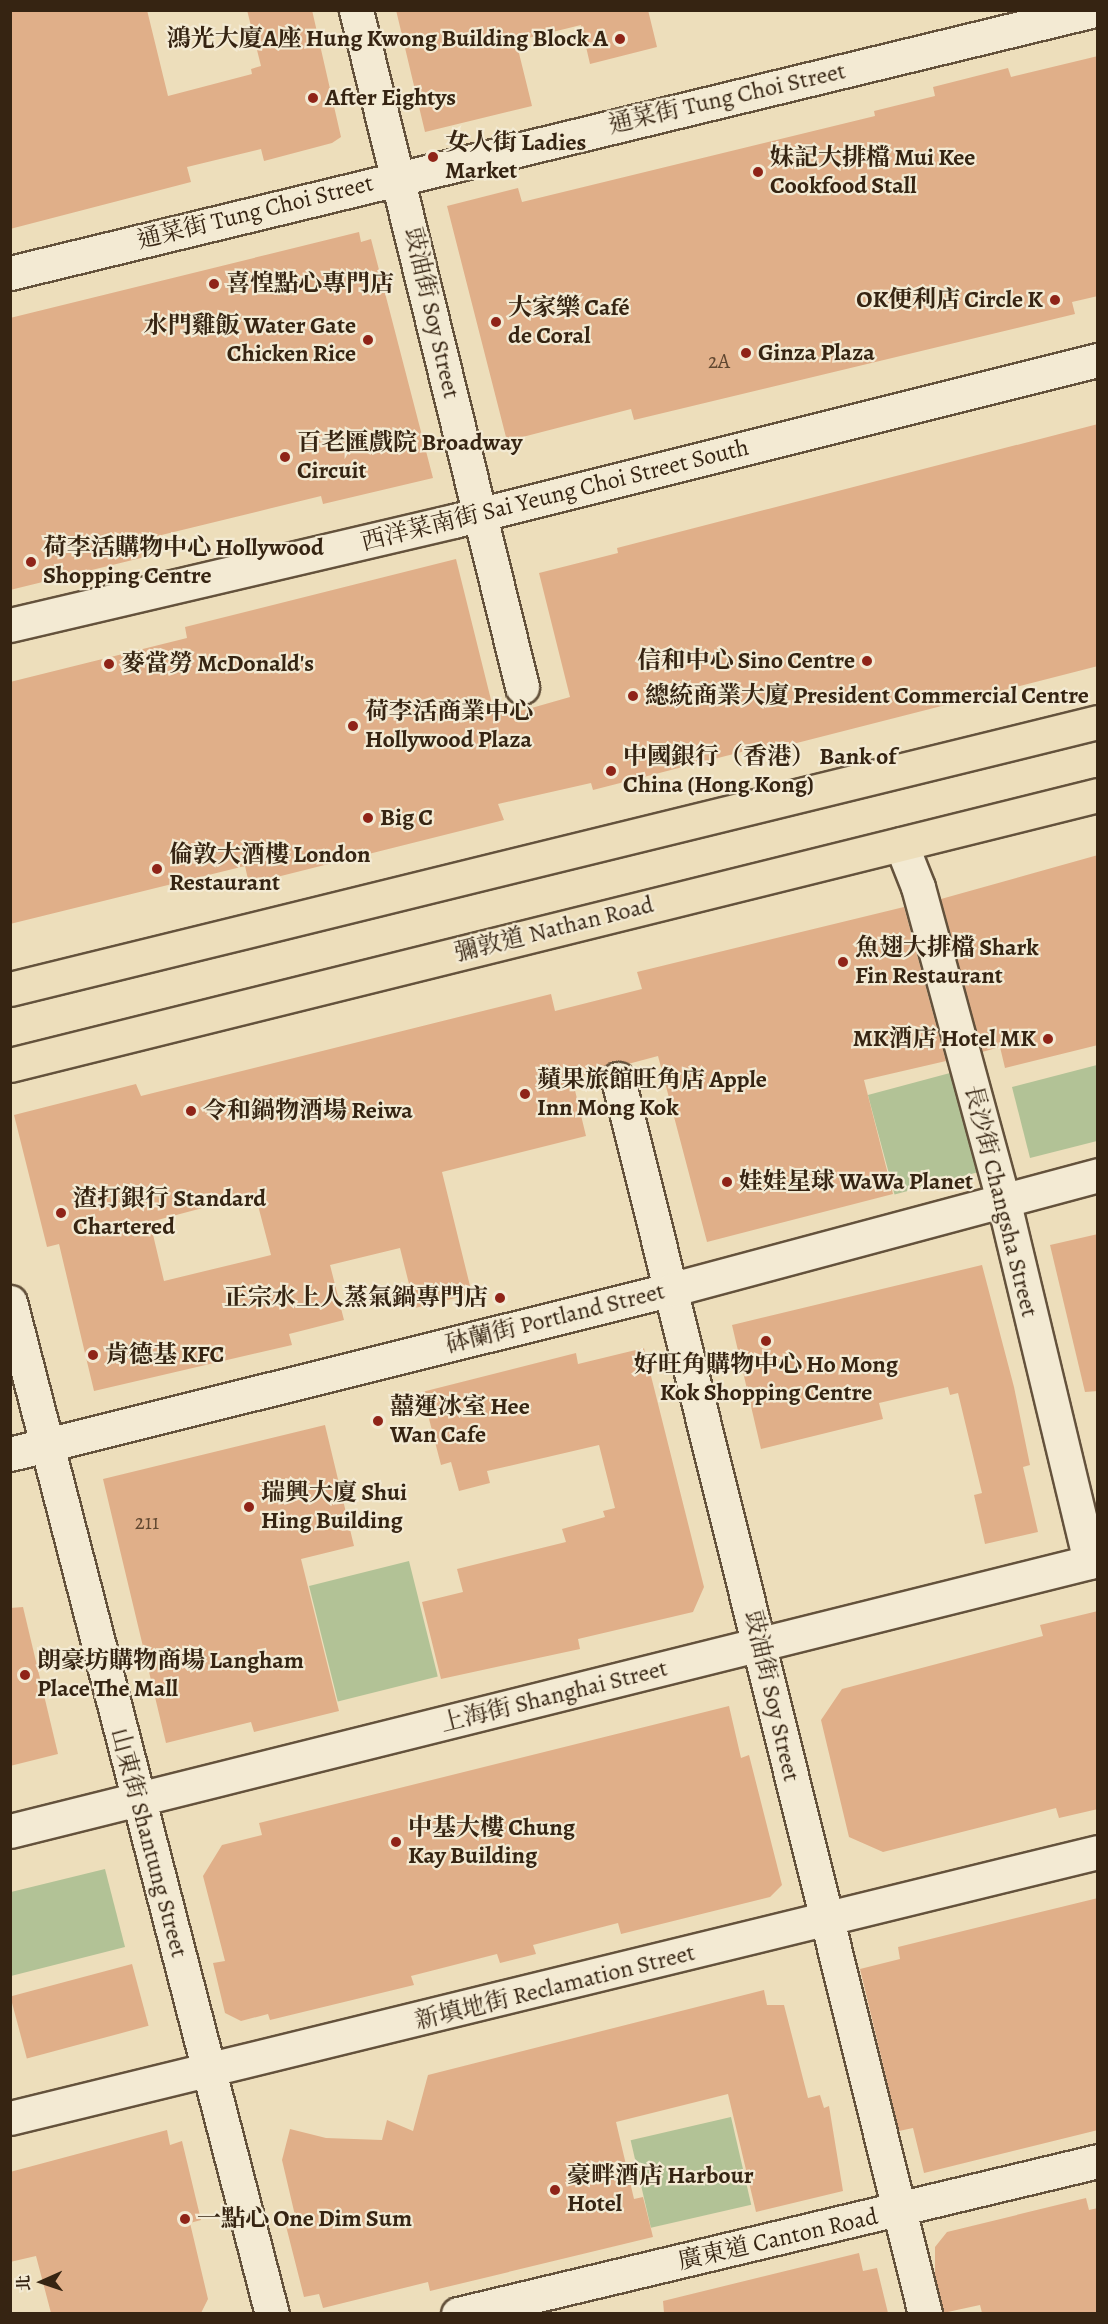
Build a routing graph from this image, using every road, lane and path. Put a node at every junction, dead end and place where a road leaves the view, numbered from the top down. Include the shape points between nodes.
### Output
1 (356, 10) edge
2 (1095, 10) edge
3 (400, 176) junction
4 (10, 273) edge
5 (1098, 360) edge
6 (480, 515) junction
7 (10, 625) edge
8 (522, 687) dead end
9 (1098, 722) edge
10 (1098, 795) edge
11 (901, 844) junction
12 (10, 989) edge
13 (10, 1065) edge
14 (618, 1079) dead end
15 (1098, 1174) edge
16 (1003, 1199) junction
17 (673, 1288) junction
18 (10, 1302) edge
19 (47, 1445) junction
20 (10, 1454) edge
21 (1094, 1561) edge
22 (758, 1645) junction
23 (138, 1799) junction
24 (10, 1831) edge
25 (1098, 1852) edge
26 (825, 1919) junction
27 (210, 2071) junction
28 (10, 2118) edge
29 (1098, 2161) edge
30 (898, 2211) junction
31 (272, 2313) edge
32 (458, 2313) edge
33 (925, 2313) edge

1 - 3 street, 豉油街 Soy Street
2 - 3 street, 通菜街 Tung Choi Street
3 - 4 street, 通菜街 Tung Choi Street
3 - 6 street, 豉油街 Soy Street
5 - 6 street, 西洋菜南街 Sai Yeung Choi Street South
6 - 7 street, 西洋菜南街 Sai Yeung Choi Street South
6 - 8 street, 豉油街 Soy Street
9 - 12 main road
10 - 11 main road, 彌敦道 Nathan Road
11 - 13 main road, 彌敦道 Nathan Road
11 - 16 street, 長沙街 Changsha Street via 918,886
14 - 17 street, 豉油街 Soy Street
15 - 16 street, 砵蘭街 Portland Street
16 - 17 street, 砵蘭街 Portland Street
16 - 21 street, 長沙街 Changsha Street
17 - 19 street, 砵蘭街 Portland Street
17 - 22 street, 豉油街 Soy Street
18 - 19 street, 山東街 Shantung Street
19 - 20 street, 砵蘭街 Portland Street
19 - 23 street, 山東街 Shantung Street
21 - 22 street, 上海街 Shanghai Street
22 - 23 street, 上海街 Shanghai Street
22 - 26 street, 豉油街 Soy Street
23 - 24 street, 上海街 Shanghai Street
23 - 27 street, 山東街 Shantung Street
25 - 26 street, 新填地街 Reclamation Street
26 - 27 street, 新填地街 Reclamation Street
26 - 30 street, 豉油街 Soy Street
27 - 28 street, 新填地街 Reclamation Street
27 - 31 street, 山東街 Shantung Street
29 - 30 street, 廣東道 Canton Road
30 - 32 street, 廣東道 Canton Road
30 - 33 street, 豉油街 Soy Street

